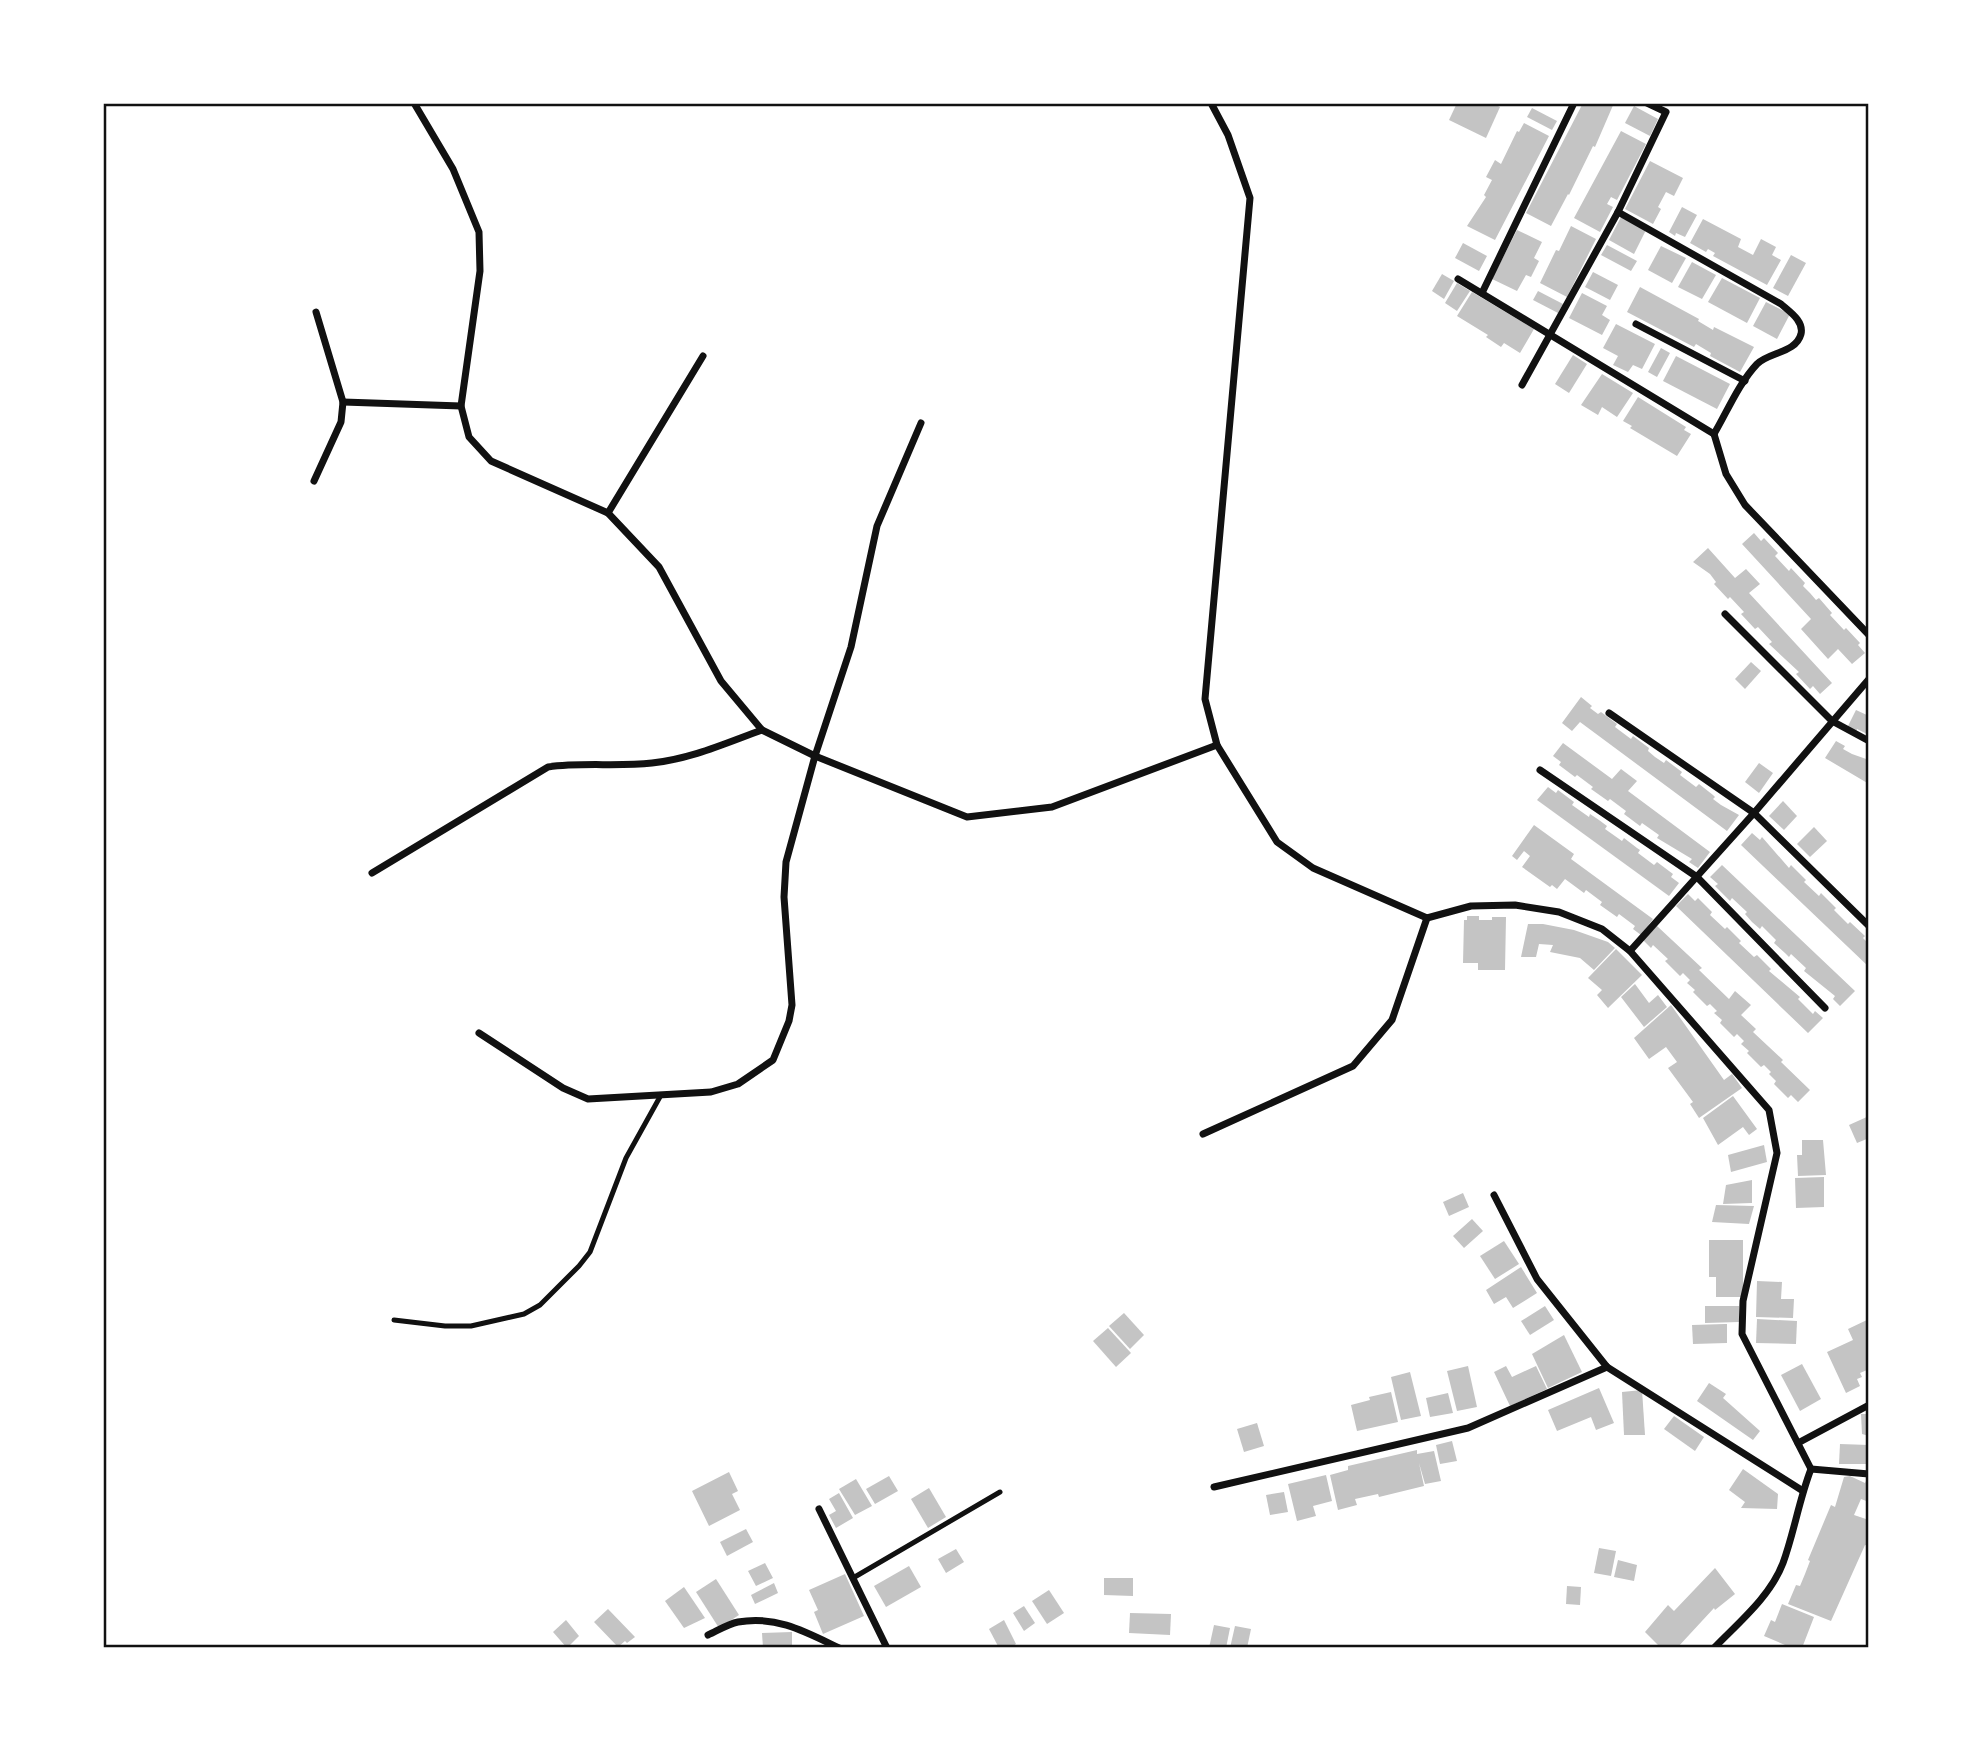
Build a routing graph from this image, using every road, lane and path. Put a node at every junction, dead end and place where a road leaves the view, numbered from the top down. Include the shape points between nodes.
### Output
1 (414, 103) edge
2 (1211, 103) edge
3 (1574, 103) edge
4 (1647, 103) edge
5 (1618, 212) junction
6 (1458, 279) dead end
7 (1482, 293) junction
8 (316, 312) dead end
9 (1636, 324) dead end
10 (1551, 336) junction
11 (703, 356) dead end
12 (1745, 381) junction
13 (1522, 385) dead end
14 (343, 402) junction
15 (461, 406) junction
16 (921, 423) dead end
17 (1714, 434) junction
18 (314, 481) dead end
19 (608, 513) junction
20 (1725, 614) dead end
21 (1869, 635) edge
22 (1869, 679) edge
23 (1609, 713) dead end
24 (1832, 721) junction
25 (762, 730) junction
26 (1869, 741) edge
27 (1217, 745) junction
28 (815, 756) junction
29 (1540, 770) dead end
30 (1754, 813) junction
31 (372, 873) dead end
32 (1697, 877) junction
33 (1427, 918) junction
34 (1869, 926) edge
35 (1630, 951) junction
36 (1825, 1008) dead end
37 (479, 1033) dead end
38 (661, 1095) junction
39 (1203, 1133) dead end
40 (1493, 1195) dead end
41 (394, 1320) dead end
42 (1607, 1367) junction
43 (1869, 1405) edge
44 (1798, 1443) junction
45 (1811, 1469) junction
46 (1869, 1474) edge
47 (1214, 1487) dead end
48 (1803, 1491) junction
49 (1000, 1492) dead end
50 (819, 1509) dead end
51 (853, 1578) junction
52 (708, 1635) dead end
53 (839, 1648) edge
54 (887, 1648) edge
55 (1714, 1648) edge

1 - 15 street via 453,169 479,232 480,271
2 - 27 street via 1250,198 1205,699
3 - 7 street
4 - 5 street via 1666,112
5 - 10 street
5 - 12 street via 1781,304 1799,321 1801,334 1794,345 1758,362
6 - 7 street
7 - 10 street
8 - 14 street
9 - 12 street
10 - 13 street
10 - 17 street
11 - 19 street
12 - 17 street
14 - 15 street
14 - 18 street via 341,422
15 - 19 street via 469,437 491,461
16 - 28 street via 877,526 851,647
17 - 21 street via 1726,474 1745,505
19 - 25 street via 659,567 721,681
20 - 24 street
22 - 24 street
23 - 30 street
24 - 26 street
24 - 30 street
25 - 28 street
25 - 31 street via 683,759 548,767
27 - 28 street via 1052,807 967,817
27 - 33 street via 1277,842 1313,868
28 - 38 street via 786,862 792,1005 773,1060 738,1084 711,1092
29 - 32 street
30 - 32 street
30 - 34 street
32 - 35 street
32 - 36 street
33 - 35 street via 1471,906 1515,905 1559,912 1602,929
33 - 39 street via 1392,1020 1353,1066
35 - 44 street via 1769,1110 1777,1153 1743,1301 1742,1334
37 - 38 street via 577,1096
38 - 41 lane via 626,1158 590,1252 540,1305 524,1314 471,1326
40 - 42 street via 1538,1279
42 - 47 street via 1468,1428
42 - 48 street
43 - 44 street
44 - 45 street
45 - 46 street
45 - 48 street
48 - 55 street via 1782,1565 1763,1596
49 - 51 lane
50 - 51 street
51 - 54 street
52 - 53 street via 737,1622 787,1623

